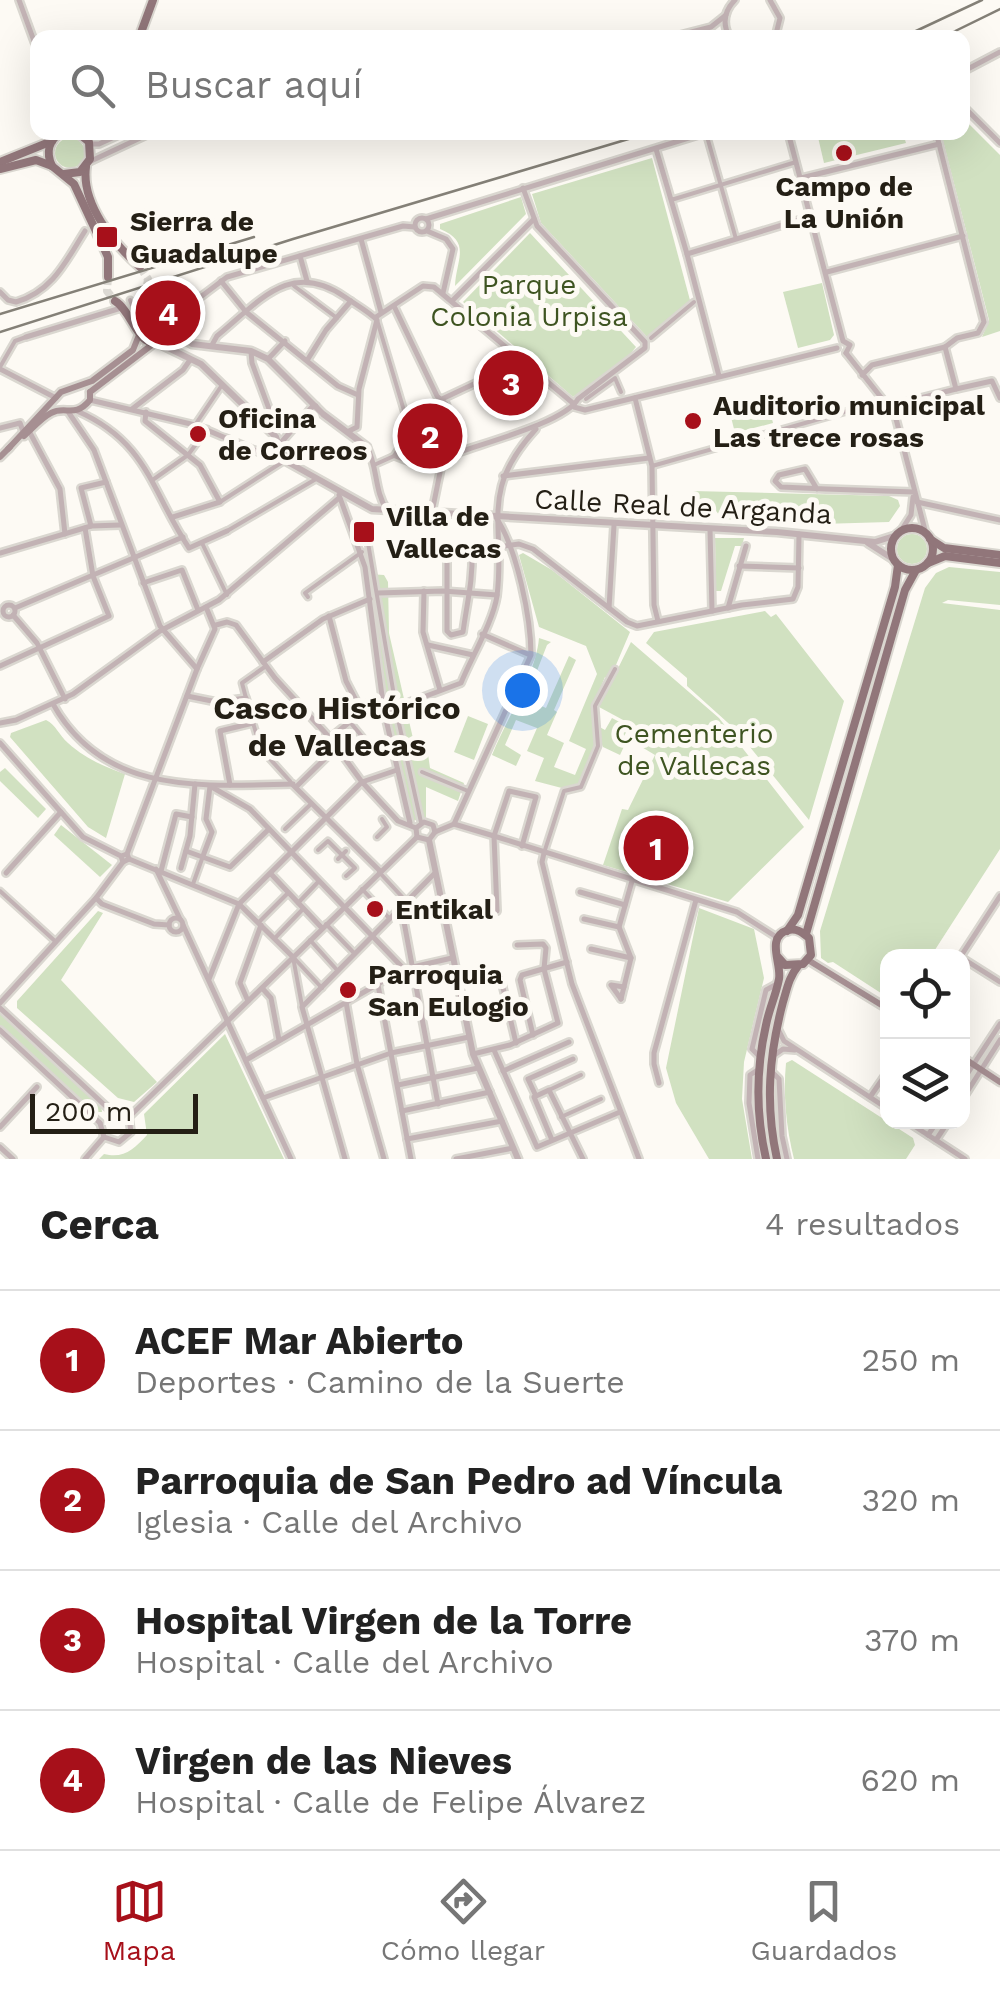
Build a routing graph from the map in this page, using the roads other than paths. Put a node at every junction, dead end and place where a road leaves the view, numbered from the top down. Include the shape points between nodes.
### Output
1 (18, 0) edge
2 (154, 0) edge
3 (735, 0) edge
4 (771, 1) edge
5 (726, 15) junction
6 (143, 30) edge
7 (697, 30) edge
8 (726, 30) edge
9 (776, 30) edge
10 (30, 31) edge
11 (1000, 52) edge
12 (970, 68) edge
13 (970, 113) edge
14 (48, 140) edge
15 (54, 140) edge
16 (86, 140) edge
17 (90, 140) edge
18 (108, 140) edge
19 (137, 140) edge
20 (683, 140) edge
21 (709, 140) edge
22 (790, 140) edge
23 (938, 140) edge
24 (89, 143) junction
25 (1000, 143) edge
26 (939, 144) junction
27 (656, 148) junction
28 (796, 162) junction
29 (0, 165) edge
30 (88, 165) junction
31 (52, 166) junction
32 (64, 174) junction
33 (801, 178) junction
34 (720, 185) junction
35 (523, 188) junction
36 (671, 200) junction
37 (812, 216) junction
38 (426, 219) junction
39 (534, 219) junction
40 (415, 227) junction
41 (427, 231) junction
42 (83, 234) dead end
43 (963, 236) junction
44 (362, 238) junction
45 (736, 239) junction
46 (688, 254) junction
47 (300, 256) junction
48 (140, 268) tunnel mouth
49 (827, 272) junction
50 (108, 277) tunnel mouth
51 (221, 281) junction
52 (307, 281) junction
53 (290, 283) junction
54 (0, 292) edge
55 (146, 292) tunnel mouth
56 (442, 292) junction
57 (351, 301) junction
58 (452, 301) junction
59 (694, 302) dead end
60 (125, 303) joint
61 (394, 306) junction
62 (246, 312) junction
63 (157, 317) junction
64 (378, 317) junction
65 (174, 318) junction
66 (336, 318) junction
67 (166, 328) junction
68 (139, 332) junction
69 (26, 337) joint
70 (648, 340) junction
71 (285, 341) junction
72 (843, 341) junction
73 (155, 343) junction
74 (212, 345) junction
75 (946, 347) junction
76 (837, 348) junction
77 (251, 351) junction
78 (846, 353) junction
79 (191, 357) junction
80 (268, 358) junction
81 (308, 359) junction
82 (522, 360) junction
83 (0, 368) edge
84 (862, 375) junction
85 (718, 376) junction
86 (222, 385) junction
87 (956, 388) junction
88 (621, 392) dead end
89 (88, 393) junction
90 (358, 395) junction
91 (634, 398) junction
92 (881, 398) junction
93 (1000, 398) edge
94 (56, 399) junction
95 (442, 399) junction
96 (586, 399) dead end
97 (574, 405) junction
98 (316, 406) junction
99 (448, 408) junction
100 (132, 409) junction
101 (890, 409) junction
102 (69, 411) junction
103 (146, 412) junction
104 (408, 424) junction
105 (195, 425) junction
106 (264, 426) junction
107 (538, 426) junction
108 (0, 428) edge
109 (207, 429) junction
110 (26, 431) junction
111 (350, 431) junction
112 (280, 445) junction
113 (366, 447) joint
114 (463, 450) junction
115 (188, 455) junction
116 (394, 456) junction
117 (0, 457) edge
118 (443, 458) junction
119 (649, 458) junction
120 (283, 459) junction
121 (374, 464) junction
122 (652, 466) junction
123 (503, 476) junction
124 (316, 478) junction
125 (154, 480) junction
126 (106, 482) junction
127 (817, 489) junction
128 (914, 493) junction
129 (379, 494) junction
130 (339, 496) junction
131 (220, 502) junction
132 (917, 502) junction
133 (367, 507) junction
134 (386, 510) junction
135 (431, 514) junction
136 (173, 518) junction
137 (496, 518) junction
138 (1000, 520) edge
139 (614, 524) junction
140 (120, 525) junction
141 (88, 527) junction
142 (653, 527) junction
143 (710, 529) junction
144 (227, 531) joint
145 (898, 533) junction
146 (65, 534) junction
147 (799, 534) junction
148 (928, 536) junction
149 (182, 537) junction
150 (366, 537) dead end
151 (858, 540) junction
152 (202, 543) junction
153 (509, 544) junction
154 (746, 546) dead end
155 (496, 547) junction
156 (447, 548) dead end
157 (368, 550) junction
158 (472, 552) dead end
159 (360, 553) junction
160 (0, 554) edge
161 (134, 558) junction
162 (1000, 559) edge
163 (896, 562) junction
164 (928, 563) junction
165 (740, 566) junction
166 (799, 568) junction
167 (916, 570) junction
168 (93, 576) junction
169 (144, 583) junction
170 (424, 591) junction
171 (447, 591) junction
172 (470, 592) junction
173 (378, 593) junction
174 (497, 594) junction
175 (227, 595) junction
176 (308, 597) dead end
177 (370, 599) junction
178 (2, 603) edge
179 (206, 606) junction
180 (609, 608) junction
181 (728, 608) junction
182 (198, 610) junction
183 (712, 611) junction
184 (14, 612) junction
185 (2, 615) edge
186 (329, 616) junction
187 (658, 621) junction
188 (216, 627) junction
189 (163, 630) junction
190 (482, 634) junction
191 (428, 646) junction
192 (40, 649) junction
193 (473, 655) junction
194 (530, 655) junction
195 (264, 664) junction
196 (0, 666) edge
197 (197, 669) junction
198 (615, 669) dead end
199 (440, 690) junction
200 (187, 696) junction
201 (246, 698) junction
202 (65, 699) junction
203 (410, 702) joint
204 (53, 704) junction
205 (396, 707) junction
206 (384, 711) junction
207 (362, 712) junction
208 (350, 722) junction
209 (0, 724) edge
210 (252, 724) junction
211 (330, 738) junction
212 (2, 748) edge
213 (336, 748) junction
214 (374, 751) dead end
215 (397, 770) junction
216 (422, 772) dead end
217 (155, 780) junction
218 (362, 782) junction
219 (196, 784) junction
220 (293, 784) junction
221 (210, 786) junction
222 (230, 786) junction
223 (468, 791) junction
224 (312, 802) junction
225 (61, 812) junction
226 (326, 817) junction
227 (192, 818) junction
228 (382, 819) dead end
229 (454, 824) junction
230 (416, 825) junction
231 (269, 829) junction
232 (284, 829) dead end
233 (435, 832) junction
234 (494, 836) junction
235 (376, 837) dead end
236 (417, 837) junction
237 (429, 840) junction
238 (522, 846) junction
239 (318, 850) dead end
240 (186, 851) junction
241 (292, 852) junction
242 (544, 853) junction
243 (203, 856) junction
244 (125, 858) junction
245 (180, 868) dead end
246 (158, 870) junction
247 (379, 872) junction
248 (6, 873) dead end
249 (435, 873) junction
250 (271, 874) junction
251 (346, 876) dead end
252 (320, 880) junction
253 (632, 880) junction
254 (193, 884) junction
255 (362, 889) junction
256 (0, 891) edge
257 (288, 892) junction
258 (580, 892) dead end
259 (1000, 896) edge
260 (96, 898) junction
261 (696, 900) junction
262 (298, 902) junction
263 (403, 903) junction
264 (239, 904) junction
265 (625, 905) junction
266 (345, 906) junction
267 (304, 909) junction
268 (443, 913) junction
269 (388, 918) junction
270 (584, 919) dead end
271 (177, 924) junction
272 (260, 924) junction
273 (324, 926) junction
274 (619, 926) junction
275 (788, 930) junction
276 (806, 934) junction
277 (372, 935) junction
278 (275, 938) junction
279 (778, 938) junction
280 (310, 940) junction
281 (56, 942) junction
282 (516, 945) dead end
283 (591, 949) dead end
284 (967, 949) edge
285 (354, 954) junction
286 (776, 956) junction
287 (293, 957) junction
288 (452, 958) junction
289 (631, 958) junction
290 (808, 960) junction
291 (567, 962) junction
292 (970, 962) edge
293 (412, 966) junction
294 (798, 966) junction
295 (544, 969) junction
296 (338, 970) junction
297 (404, 970) junction
298 (500, 975) dead end
299 (210, 979) junction
300 (1000, 982) edge
301 (378, 984) junction
302 (624, 987) dead end
303 (262, 988) junction
304 (322, 988) junction
305 (248, 1002) junction
306 (346, 1002) junction
307 (880, 1004) edge
308 (0, 1005) edge
309 (302, 1007) junction
310 (228, 1021) junction
311 (1000, 1024) edge
312 (306, 1026) junction
313 (776, 1026) junction
314 (0, 1030) edge
315 (533, 1035) junction
316 (470, 1037) junction
317 (1000, 1040) edge
318 (280, 1042) junction
319 (516, 1042) junction
320 (569, 1042) dead end
321 (429, 1045) junction
322 (494, 1050) junction
323 (798, 1050) junction
324 (391, 1054) junction
325 (473, 1054) junction
326 (766, 1058) junction
327 (573, 1059) dead end
328 (246, 1060) junction
329 (970, 1062) edge
330 (357, 1064) junction
331 (974, 1064) junction
332 (478, 1068) junction
333 (759, 1069) junction
334 (770, 1070) junction
335 (970, 1070) edge
336 (982, 1070) junction
337 (503, 1071) junction
338 (581, 1076) dead end
339 (322, 1077) junction
340 (435, 1077) junction
341 (1000, 1082) edge
342 (659, 1083) dead end
343 (880, 1083) edge
344 (398, 1085) junction
345 (37, 1088) dead end
346 (970, 1088) edge
347 (549, 1090) junction
348 (490, 1092) junction
349 (534, 1095) junction
350 (870, 1097) junction
351 (263, 1098) junction
352 (601, 1099) dead end
353 (880, 1103) edge
354 (438, 1104) junction
355 (112, 1110) junction
356 (402, 1111) junction
357 (620, 1112) junction
358 (129, 1117) junction
359 (562, 1117) junction
360 (502, 1121) junction
361 (100, 1122) junction
362 (0, 1127) edge
363 (919, 1129) edge
364 (932, 1129) edge
365 (943, 1129) edge
366 (570, 1134) junction
367 (928, 1135) junction
368 (104, 1137) junction
369 (407, 1138) junction
370 (553, 1140) junction
371 (936, 1140) junction
372 (0, 1147) edge
373 (513, 1148) junction
374 (13, 1159) edge
375 (85, 1159) edge
376 (291, 1159) edge
377 (345, 1159) edge
378 (384, 1159) edge
379 (411, 1159) edge
380 (456, 1159) edge
381 (518, 1159) edge
382 (582, 1159) edge
383 (639, 1159) edge
384 (758, 1159) edge
385 (766, 1159) edge
386 (777, 1159) edge
387 (787, 1159) edge
388 (965, 1159) edge

1 - 10 street
2 - 6 main road
3 - 5 street
4 - 9 street via 780,18
5 - 7 street
5 - 8 street
11 - 12 street
13 - 25 street
14 - 29 main road
15 - 31 main road via 48,154
16 - 24 main road
17 - 24 main road
18 - 24 street
19 - 30 street
20 - 27 street
21 - 34 street
22 - 28 street
23 - 26 street
24 - 30 main road
26 - 33 street
26 - 43 street
27 - 35 street
27 - 36 street
28 - 33 street
28 - 34 street
29 - 31 main road via 30,160
30 - 32 main road
30 - 48 main road via 86,182 102,220
31 - 32 main road
32 - 50 main road via 108,257
33 - 37 street
34 - 36 street
34 - 45 street
35 - 38 street
35 - 39 street
36 - 46 street
37 - 45 street
37 - 49 street
38 - 40 street
38 - 41 street
39 - 58 street
39 - 70 street
40 - 41 street
40 - 44 street
41 - 56 street via 453,249
42 - 54 street via 61,273 26,299 12,302
43 - 49 street
43 - 75 street via 984,322 978,332
44 - 47 street
44 - 64 street
45 - 46 street
46 - 85 street
47 - 51 street
47 - 52 street
49 - 72 street
51 - 62 street
51 - 65 street
52 - 53 street
52 - 57 street
53 - 62 street
53 - 66 street
55 - 63 main road
56 - 58 street
56 - 61 street via 423,286
57 - 64 street
57 - 66 street
58 - 82 street
59 - 70 street
60 - 68 main road
60 - 69 street
61 - 64 street
61 - 95 street
62 - 71 street
62 - 74 street
63 - 65 street
63 - 67 main road
63 - 68 main road via 143,319
64 - 90 street
64 - 104 street
65 - 67 street
66 - 81 street
67 - 73 main road
67 - 74 street via 192,344
68 - 73 main road
68 - 89 main road via 132,350
69 - 83 street via 14,340
70 - 97 street
71 - 80 street
71 - 81 street
72 - 76 street
72 - 78 street via 850,347
73 - 79 street
73 - 89 main road
74 - 77 street
75 - 84 street via 872,365
75 - 87 street
76 - 78 street
76 - 85 street
77 - 80 street
77 - 106 street via 272,417
78 - 84 street
79 - 86 street
79 - 100 street
80 - 98 street
81 - 90 street
82 - 95 street
82 - 97 street
83 - 94 street
84 - 92 street
85 - 91 street
86 - 105 street
86 - 106 street
87 - 93 street via 992,381
87 - 101 street
88 - 96 street via 615,378
89 - 94 main road via 66,388
89 - 100 street
89 - 102 main road
90 - 111 street
91 - 97 street via 586,410
91 - 119 street
92 - 101 street
92 - 122 street
94 - 102 main road
94 - 110 main road
95 - 99 street
97 - 107 street
98 - 111 street
98 - 112 street
99 - 104 street
99 - 114 street
100 - 103 street
101 - 128 street
102 - 110 main road via 50,414
102 - 125 street via 98,420 125,440
102 - 126 street
103 - 105 street
103 - 115 street via 145,421
104 - 116 street
105 - 109 street
106 - 112 street
107 - 114 street
107 - 123 street
108 - 110 street via 20,423
109 - 115 street
109 - 120 street
110 - 117 main road
110 - 146 street via 60,489
111 - 113 street
112 - 120 street
113 - 121 street
114 - 118 street
115 - 125 street
115 - 131 street
116 - 118 street via 412,463
116 - 121 street
118 - 135 street
119 - 122 street
119 - 123 street
120 - 124 street, Calle Real de Arganda
120 - 131 street
121 - 129 street
122 - 142 street
123 - 137 street
124 - 130 street, Calle Real de Arganda
124 - 144 street
125 - 136 street
126 - 140 street
126 - 141 street via 81,488
127 - 127 street via 782,488 775,480 805,469
127 - 128 street
128 - 132 street
128 - 145 street via 911,516
129 - 133 street
129 - 134 street
130 - 133 street, Calle Real de Arganda
130 - 159 street
130 - 175 street
131 - 136 street
132 - 138 street
132 - 148 street
133 - 134 street, Calle Real de Arganda
134 - 135 street, Calle Real de Arganda
135 - 137 street, Calle Real de Arganda
136 - 149 street
137 - 139 street, Calle Real de Arganda
137 - 153 street
137 - 155 street
139 - 142 street, Calle Real de Arganda
139 - 180 street
140 - 141 street
140 - 161 street
141 - 146 street
141 - 168 street
142 - 143 street, Calle Real de Arganda
142 - 187 street
143 - 147 street, Calle Real de Arganda
143 - 183 street
144 - 152 street
145 - 148 main road via 916,528
145 - 151 street, Calle Real de Arganda via 879,542
145 - 163 main road via 891,548
146 - 160 street
147 - 151 street, Calle Real de Arganda
147 - 166 street
148 - 162 main road via 944,548
148 - 164 main road
149 - 152 street via 189,548
149 - 161 street
150 - 157 street
151 - 163 street, Calle Real de Arganda
152 - 175 street
153 - 155 street
153 - 180 street via 544,555
153 - 194 street
154 - 165 street
155 - 174 street
156 - 171 street
157 - 159 street
157 - 173 street
158 - 172 street
159 - 176 street
159 - 177 street
161 - 168 street
161 - 169 street
162 - 164 main road via 945,556
163 - 167 main road
163 - 275 main road via 896,587 799,912
164 - 167 main road
165 - 166 street
165 - 181 street
166 - 181 street via 797,593 788,602
167 - 276 main road
168 - 184 street
168 - 192 street via 109,616
169 - 182 street via 182,570
169 - 189 street
170 - 171 street
170 - 173 street
170 - 191 street
171 - 172 street
171 - 172 street via 452,635 463,632
172 - 174 street
173 - 177 street
173 - 205 street
174 - 190 street
175 - 179 street
177 - 186 street
177 - 206 street
178 - 184 street
178 - 185 street
179 - 182 street
179 - 188 street
180 - 187 street via 637,626
181 - 183 street
182 - 189 street
183 - 187 street
184 - 185 street
184 - 192 street
186 - 195 street
186 - 207 street via 346,681
188 - 195 street via 236,625
188 - 197 street
189 - 197 street
189 - 202 street
190 - 193 street
190 - 194 street
191 - 193 street
191 - 199 street
192 - 196 street
192 - 202 street
193 - 199 street via 460,683
194 - 223 street
195 - 201 street via 242,683
195 - 211 street
197 - 200 street
198 - 242 street via 595,706 598,746 581,787 564,790
199 - 203 street
200 - 201 street
200 - 217 street
201 - 210 street
202 - 204 street
203 - 205 street
204 - 209 street
204 - 217 street via 83,743 122,769
205 - 206 street
205 - 230 street
206 - 207 street
206 - 215 street
207 - 208 street
208 - 211 street
208 - 214 street
210 - 220 street via 261,749
210 - 222 street via 220,731
211 - 213 street
212 - 225 street
213 - 218 street
213 - 220 street
215 - 218 street
215 - 230 street
216 - 223 street
217 - 219 street
217 - 244 street
218 - 226 street
218 - 230 street via 398,820
219 - 221 street
219 - 227 street
220 - 222 street
220 - 224 street
221 - 222 street
221 - 231 street
221 - 243 street via 206,819 212,832
223 - 229 street
224 - 226 street
224 - 232 street
225 - 244 street via 83,837
225 - 248 street
226 - 241 street
226 - 247 street
227 - 240 street
227 - 246 street via 176,814
228 - 235 street via 387,827
229 - 233 street
229 - 234 street
230 - 233 street via 430,823
230 - 236 street
231 - 241 street
231 - 243 street via 230,868
233 - 237 street
234 - 238 street
234 - 238 street via 509,791 536,798
234 - 268 street via 497,912
236 - 237 street
236 - 247 street
237 - 249 street
238 - 242 street
239 - 251 street via 328,841 355,868
240 - 243 street
240 - 245 street
241 - 250 street
241 - 252 street
242 - 253 street
242 - 291 street
243 - 254 street
244 - 246 street
244 - 260 street
246 - 254 street
246 - 271 street
247 - 255 street
247 - 263 street
249 - 263 street
249 - 268 street
250 - 257 street
250 - 264 street
252 - 262 street
252 - 266 street
253 - 261 street
253 - 265 street
254 - 264 street
255 - 266 street
255 - 269 street
256 - 281 street
257 - 262 street
257 - 272 street
258 - 265 street
259 - 284 street
260 - 271 street via 154,924
260 - 281 street
261 - 279 street via 737,912
261 - 342 street via 654,1053
262 - 267 street
263 - 269 street
263 - 293 street
264 - 272 street
264 - 299 street
265 - 274 street
266 - 273 street
266 - 277 street
267 - 273 street
267 - 278 street
268 - 288 street
269 - 277 street
270 - 274 street
271 - 299 street
272 - 278 street
272 - 305 street via 240,984
273 - 280 street
273 - 285 street
274 - 289 street
275 - 276 main road
275 - 279 main road
276 - 290 main road via 812,944
277 - 285 street
277 - 297 street
278 - 287 street
279 - 286 main road
280 - 287 street
280 - 296 street
281 - 308 street
282 - 295 street via 545,945
283 - 289 street
285 - 296 street
286 - 294 main road
286 - 326 main road via 780,973
287 - 303 street
287 - 304 street
287 - 309 street
288 - 293 street
288 - 316 street
289 - 302 street
290 - 294 main road
290 - 307 main road
291 - 295 street
291 - 357 street
292 - 300 street
293 - 297 street
293 - 321 street
294 - 313 main road
295 - 315 street via 558,1023
295 - 315 street via 520,980
296 - 304 street
297 - 301 street
298 - 319 street
299 - 310 street
301 - 306 street
301 - 324 street
303 - 305 street
303 - 318 street via 271,998
304 - 309 street
305 - 310 street
306 - 312 street
306 - 330 street
308 - 355 street
309 - 312 street
310 - 328 street
310 - 358 street
311 - 331 street
312 - 318 street
312 - 339 street
313 - 323 street
313 - 326 main road
314 - 361 street
315 - 319 street
316 - 321 street
316 - 325 street
317 - 336 street
318 - 328 street
319 - 322 street
320 - 337 street
321 - 324 street
321 - 340 street
322 - 325 street
322 - 337 street
323 - 326 street
323 - 350 street
324 - 330 street
324 - 344 street
325 - 332 street
326 - 333 main road
326 - 334 main road
327 - 349 street via 528,1080
328 - 351 street
329 - 331 main road
330 - 339 street
330 - 378 street
331 - 335 street
331 - 336 main road
332 - 340 street
332 - 348 street
333 - 384 street via 750,1075 748,1092
333 - 385 main road
334 - 386 main road
334 - 387 street via 778,1077
336 - 341 main road
336 - 346 street
337 - 370 street via 536,1147
338 - 347 street
339 - 351 street
339 - 377 street
340 - 344 street
340 - 354 street
343 - 350 street
344 - 356 street
345 - 362 street
347 - 349 street
347 - 359 street
348 - 354 street
348 - 360 street
349 - 370 street
350 - 353 street
351 - 376 street
352 - 359 street
354 - 356 street
355 - 358 street
355 - 361 street
356 - 369 street
357 - 366 street
357 - 383 street
358 - 368 street via 132,1127 124,1140
359 - 366 street
360 - 369 street
360 - 373 street
361 - 368 street
363 - 367 street
364 - 367 street
365 - 371 street
366 - 370 street
366 - 382 street
367 - 371 street
368 - 375 street
369 - 379 street
371 - 388 street
372 - 374 street
373 - 380 street
373 - 381 street

